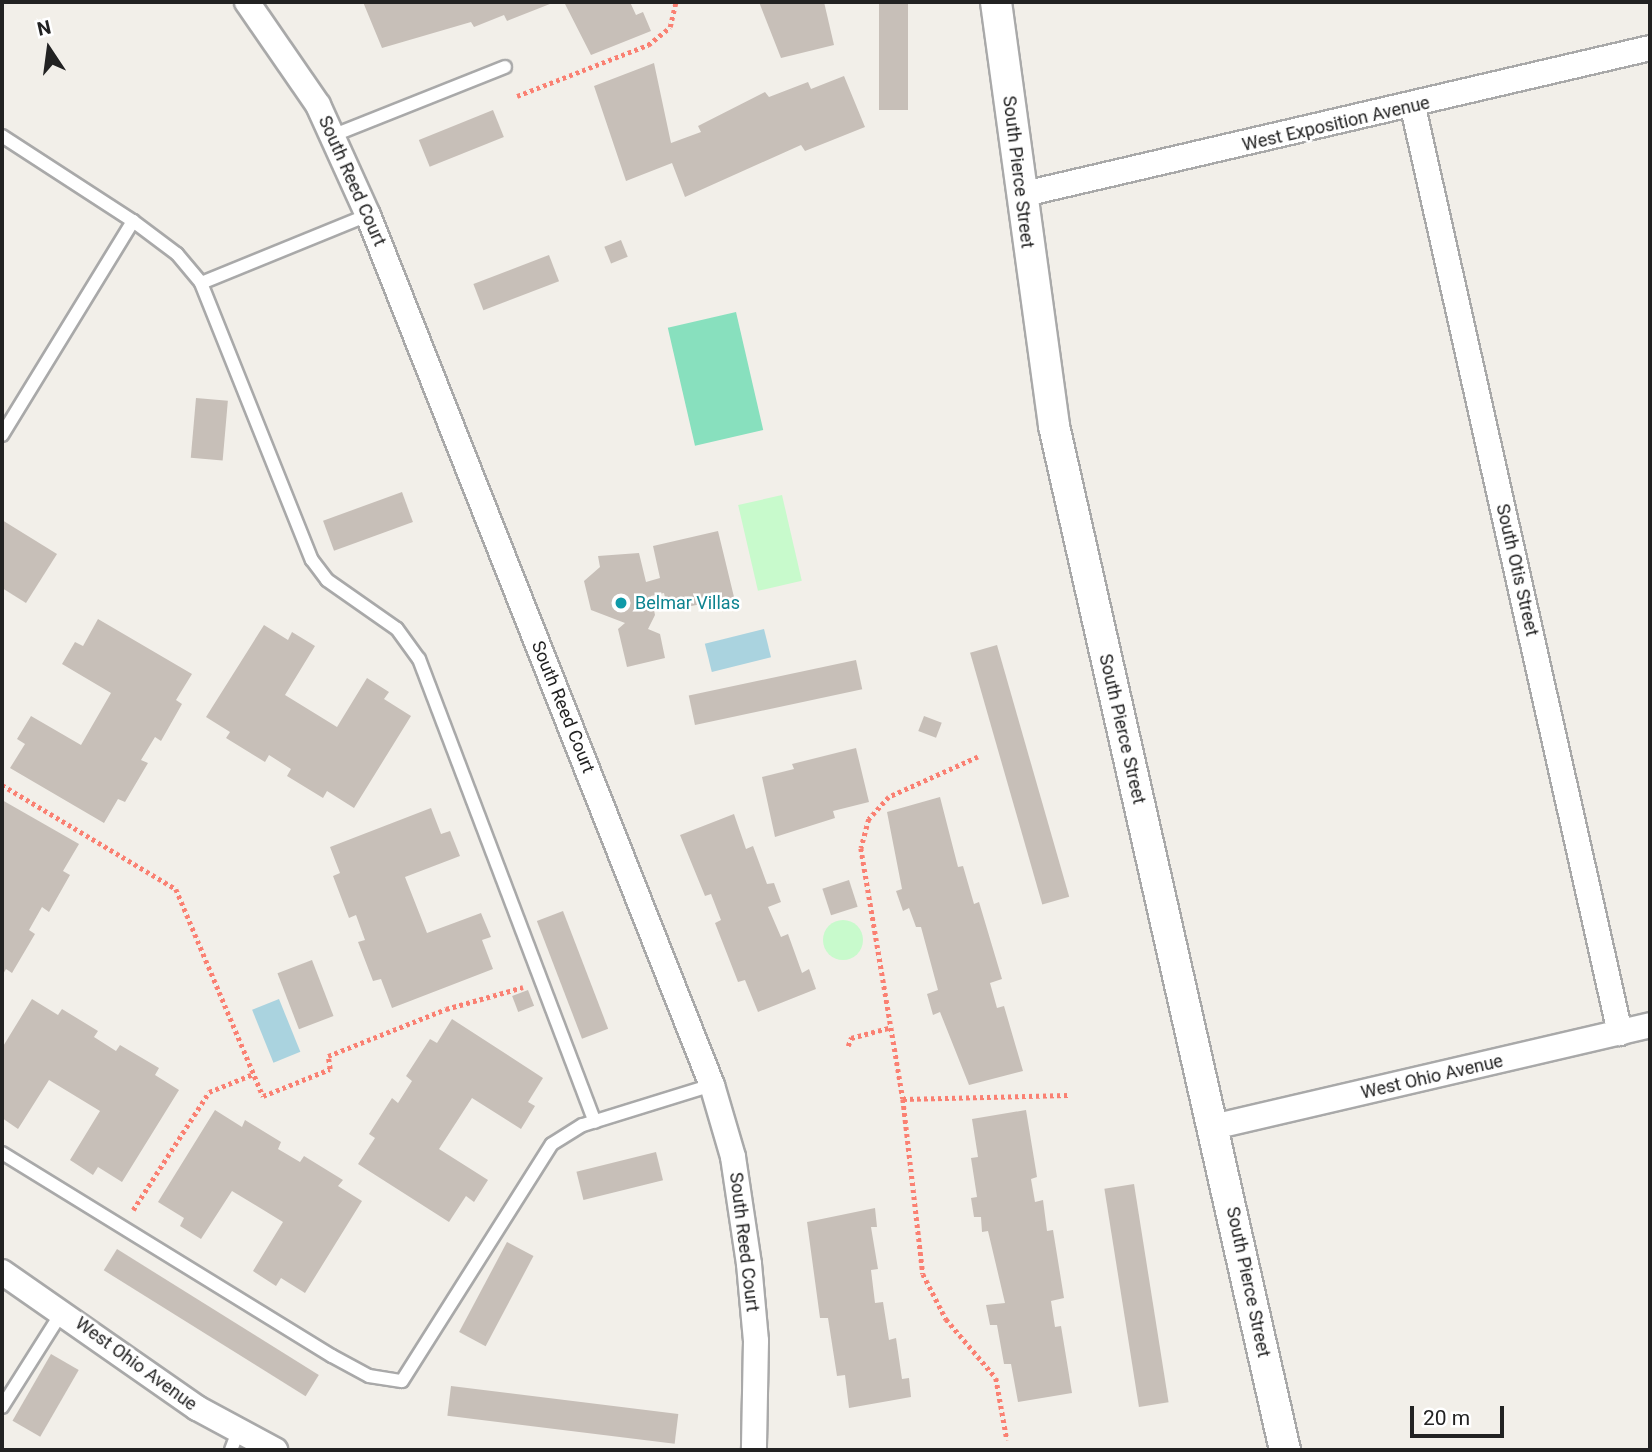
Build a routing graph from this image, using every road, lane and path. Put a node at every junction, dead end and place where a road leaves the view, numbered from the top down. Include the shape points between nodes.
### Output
1 (247, 2) edge
2 (676, 2) edge
3 (996, 2) edge
4 (1650, 48) edge
5 (505, 67) dead end
6 (517, 96) dead end
7 (1413, 107) junction
8 (334, 135) junction
9 (2, 136) edge
10 (1020, 195) junction
11 (368, 215) junction
12 (133, 222) junction
13 (201, 282) junction
14 (2, 435) edge
15 (978, 757) dead end
16 (2, 785) edge
17 (542, 981) junction
18 (1650, 1026) edge
19 (889, 1028) junction
20 (1620, 1033) junction
21 (848, 1046) dead end
22 (253, 1074) junction
23 (712, 1085) junction
24 (1068, 1095) dead end
25 (903, 1099) junction
26 (595, 1122) junction
27 (1213, 1127) junction
28 (2, 1153) edge
29 (122, 1228) junction
30 (2, 1272) edge
31 (62, 1312) junction
32 (2, 1407) edge
33 (1007, 1440) dead end
34 (234, 1441) edge
35 (275, 1450) edge
36 (754, 1450) edge
37 (1285, 1450) edge

1 - 8 street, South Reed Court via 298,70
2 - 6 path via 670,27 648,46
3 - 10 street, South Pierce Street
4 - 7 street, West Exposition Avenue
5 - 8 lane
7 - 10 street, West Exposition Avenue
7 - 20 street, South Otis Street
8 - 11 street, South Reed Court
9 - 12 lane
10 - 27 street, South Pierce Street via 1062,463
11 - 13 lane
11 - 23 street, South Reed Court
12 - 13 lane via 177,254
12 - 14 lane
13 - 17 lane via 312,560 327,580 397,629 419,659
15 - 19 path via 890,797 864,831 862,860
16 - 22 path via 176,889
17 - 22 path via 446,1009 328,1056 330,1069 263,1096
17 - 26 lane
18 - 20 street, West Ohio Avenue
19 - 21 path via 851,1038
19 - 25 path
20 - 27 street, West Ohio Avenue
22 - 29 path via 209,1092
23 - 26 lane
23 - 36 street, South Reed Court via 733,1157 750,1264 756,1353
24 - 25 path
25 - 33 path via 923,1273 946,1319 996,1378
26 - 29 lane via 572,1129 541,1155 402,1381 359,1371
27 - 37 street, South Pierce Street
28 - 29 lane
30 - 31 street, West Ohio Avenue
31 - 32 lane
31 - 34 street, West Ohio Avenue
34 - 35 street, West Ohio Avenue

